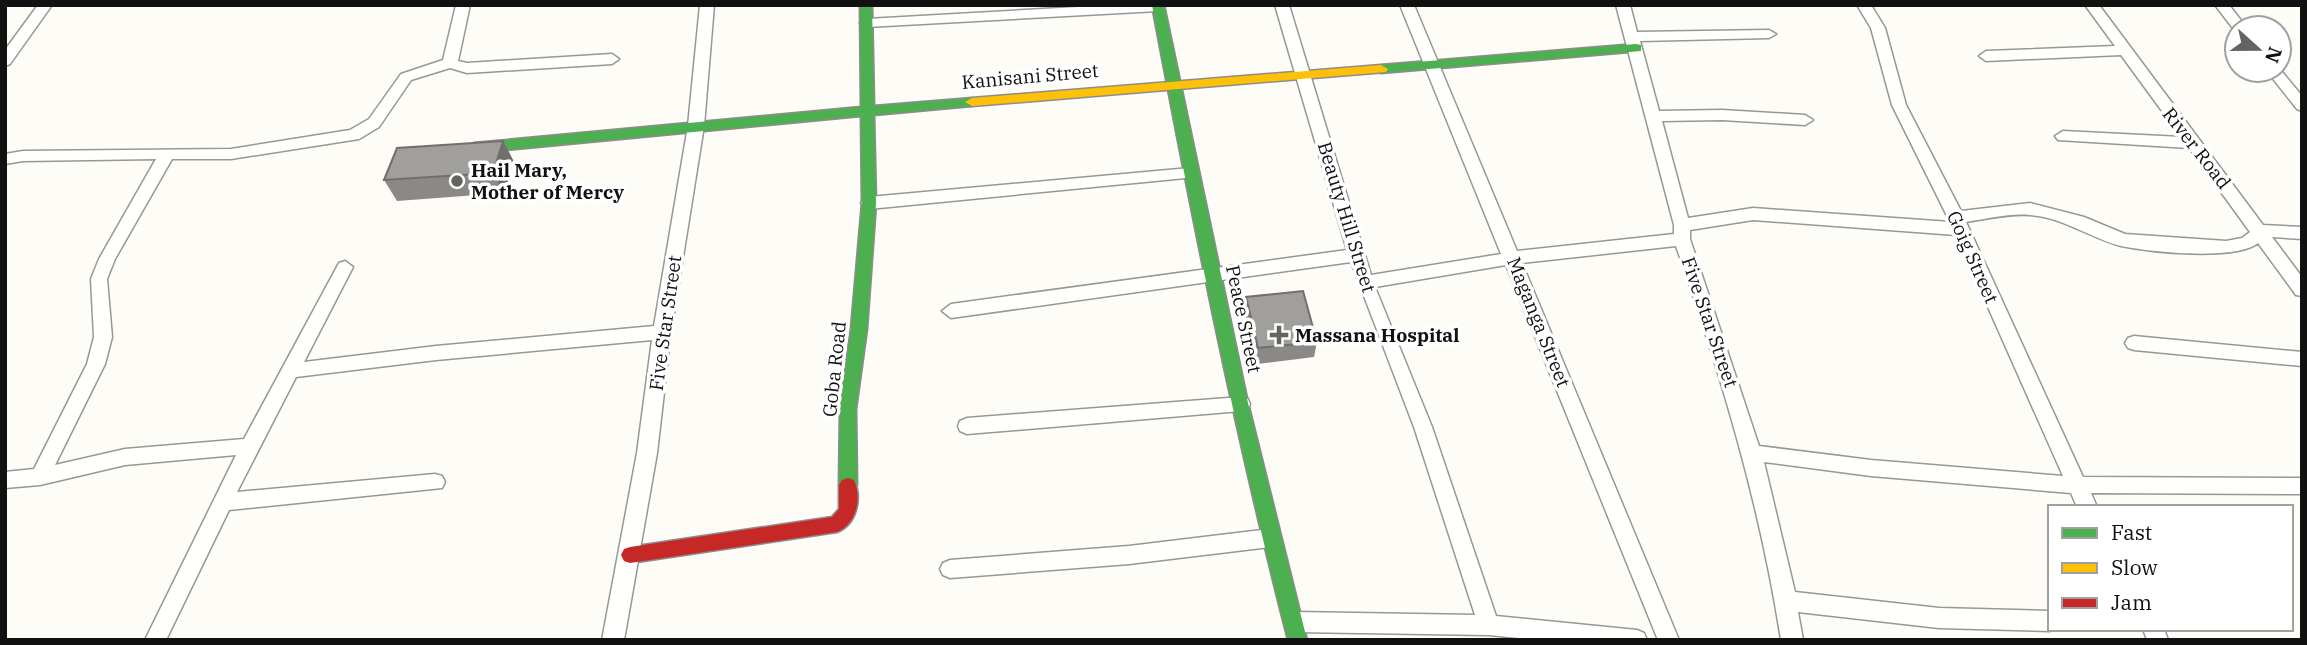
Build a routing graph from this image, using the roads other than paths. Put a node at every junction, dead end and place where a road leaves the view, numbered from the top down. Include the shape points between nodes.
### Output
1 (45, 5) edge
2 (463, 5) edge
3 (707, 5) edge
4 (866, 5) edge
5 (1282, 5) edge
6 (1407, 5) edge
7 (1623, 5) edge
8 (1864, 5) edge
9 (2092, 5) edge
10 (1158, 6) edge
11 (867, 23) junction
12 (1769, 34) dead end
13 (12, 40) edge
14 (1634, 43) junction
15 (2123, 50) junction
16 (1986, 56) dead end
17 (612, 59) dead end
18 (5, 61) edge
19 (450, 63) junction
20 (1431, 66) junction
21 (1304, 76) junction
22 (2284, 84) edge
23 (1172, 85) junction
24 (2302, 106) edge
25 (865, 112) junction
26 (1653, 116) junction
27 (1805, 120) dead end
28 (696, 126) junction
29 (2063, 136) dead end
30 (2191, 143) junction
31 (456, 149) edge
32 (167, 154) junction
33 (5, 159) edge
34 (1190, 173) junction
35 (869, 203) junction
36 (1958, 223) junction
37 (2262, 231) junction
38 (1682, 232) junction
39 (2302, 233) edge
40 (1358, 255) junction
41 (1513, 258) junction
42 (345, 267) dead end
43 (1213, 271) junction
44 (1365, 282) junction
45 (2302, 290) edge
46 (951, 311) dead end
47 (662, 332) junction
48 (2134, 343) dead end
49 (2302, 359) edge
50 (288, 371) junction
51 (1241, 404) junction
52 (967, 426) dead end
53 (250, 446) junction
54 (1752, 453) junction
55 (40, 477) junction
56 (5, 480) edge
57 (435, 482) dead end
58 (2075, 485) junction
59 (2302, 486) edge
60 (225, 502) junction
61 (2086, 505) edge
62 (1270, 538) junction
63 (630, 555) junction
64 (950, 569) dead end
65 (1787, 601) junction
66 (2048, 621) edge
67 (1489, 625) junction
68 (1296, 631) edge
69 (155, 640) edge
70 (613, 640) edge
71 (1637, 640) edge
72 (1669, 640) edge
73 (1792, 640) edge

1 - 13 street
2 - 19 street
3 - 28 street, Five Star Street
4 - 11 street, Goba Road
5 - 21 street, Beauty Hill Street
6 - 20 street, Maganga Street
7 - 14 street, Five Star Street
8 - 36 street, Goig Street via 1878,29 1899,105
9 - 15 street, River Road
10 - 11 street
10 - 23 street, Peace Street
11 - 25 street, Goba Road
12 - 14 street
13 - 18 street
14 - 20 street, Kanisani Street
14 - 26 street, Five Star Street
15 - 16 street
15 - 30 street, River Road
17 - 19 street via 467,68
19 - 32 street via 406,77 374,123 354,135 231,154
20 - 21 street, Kanisani Street
20 - 41 street, Maganga Street
21 - 23 street, Kanisani Street
21 - 40 street, Beauty Hill Street
22 - 24 street
23 - 25 street, Kanisani Street
23 - 34 street, Peace Street
25 - 28 street, Kanisani Street
25 - 35 street, Goba Road
26 - 27 street
26 - 38 street, Five Star Street
28 - 31 street, Kanisani Street via 602,139
28 - 47 street, Five Star Street
29 - 30 street
30 - 37 street, River Road
32 - 33 street
32 - 55 street via 107,258 99,279 103,337 96,364
34 - 35 street
34 - 43 street, Peace Street
35 - 63 street, Goba Road via 848,409 848,512 837,524
36 - 37 street via 2030,209 2078,221 2123,240 2226,247 2247,243
36 - 38 street via 1753,214
36 - 58 street, Goig Street
37 - 39 street
37 - 45 street, River Road
38 - 41 street
38 - 54 street, Five Star Street
40 - 43 street
40 - 44 street, Beauty Hill Street
41 - 44 street
41 - 72 street, Maganga Street
42 - 50 street
43 - 46 street via 1112,290
43 - 51 street, Peace Street
44 - 67 street, Beauty Hill Street via 1423,427
47 - 50 street
47 - 63 street, Five Star Street
48 - 49 street
50 - 53 street
51 - 52 street
51 - 62 street, Peace Street
53 - 55 street via 125,457
53 - 60 street
54 - 58 street
54 - 65 street, Five Star Street
55 - 56 street
57 - 60 street
58 - 59 street
58 - 61 street, Goig Street
60 - 69 street
62 - 64 street
62 - 68 street, Peace Street
63 - 70 street, Five Star Street
65 - 66 street via 1939,618
65 - 73 street, Five Star Street
67 - 68 street
67 - 71 street

